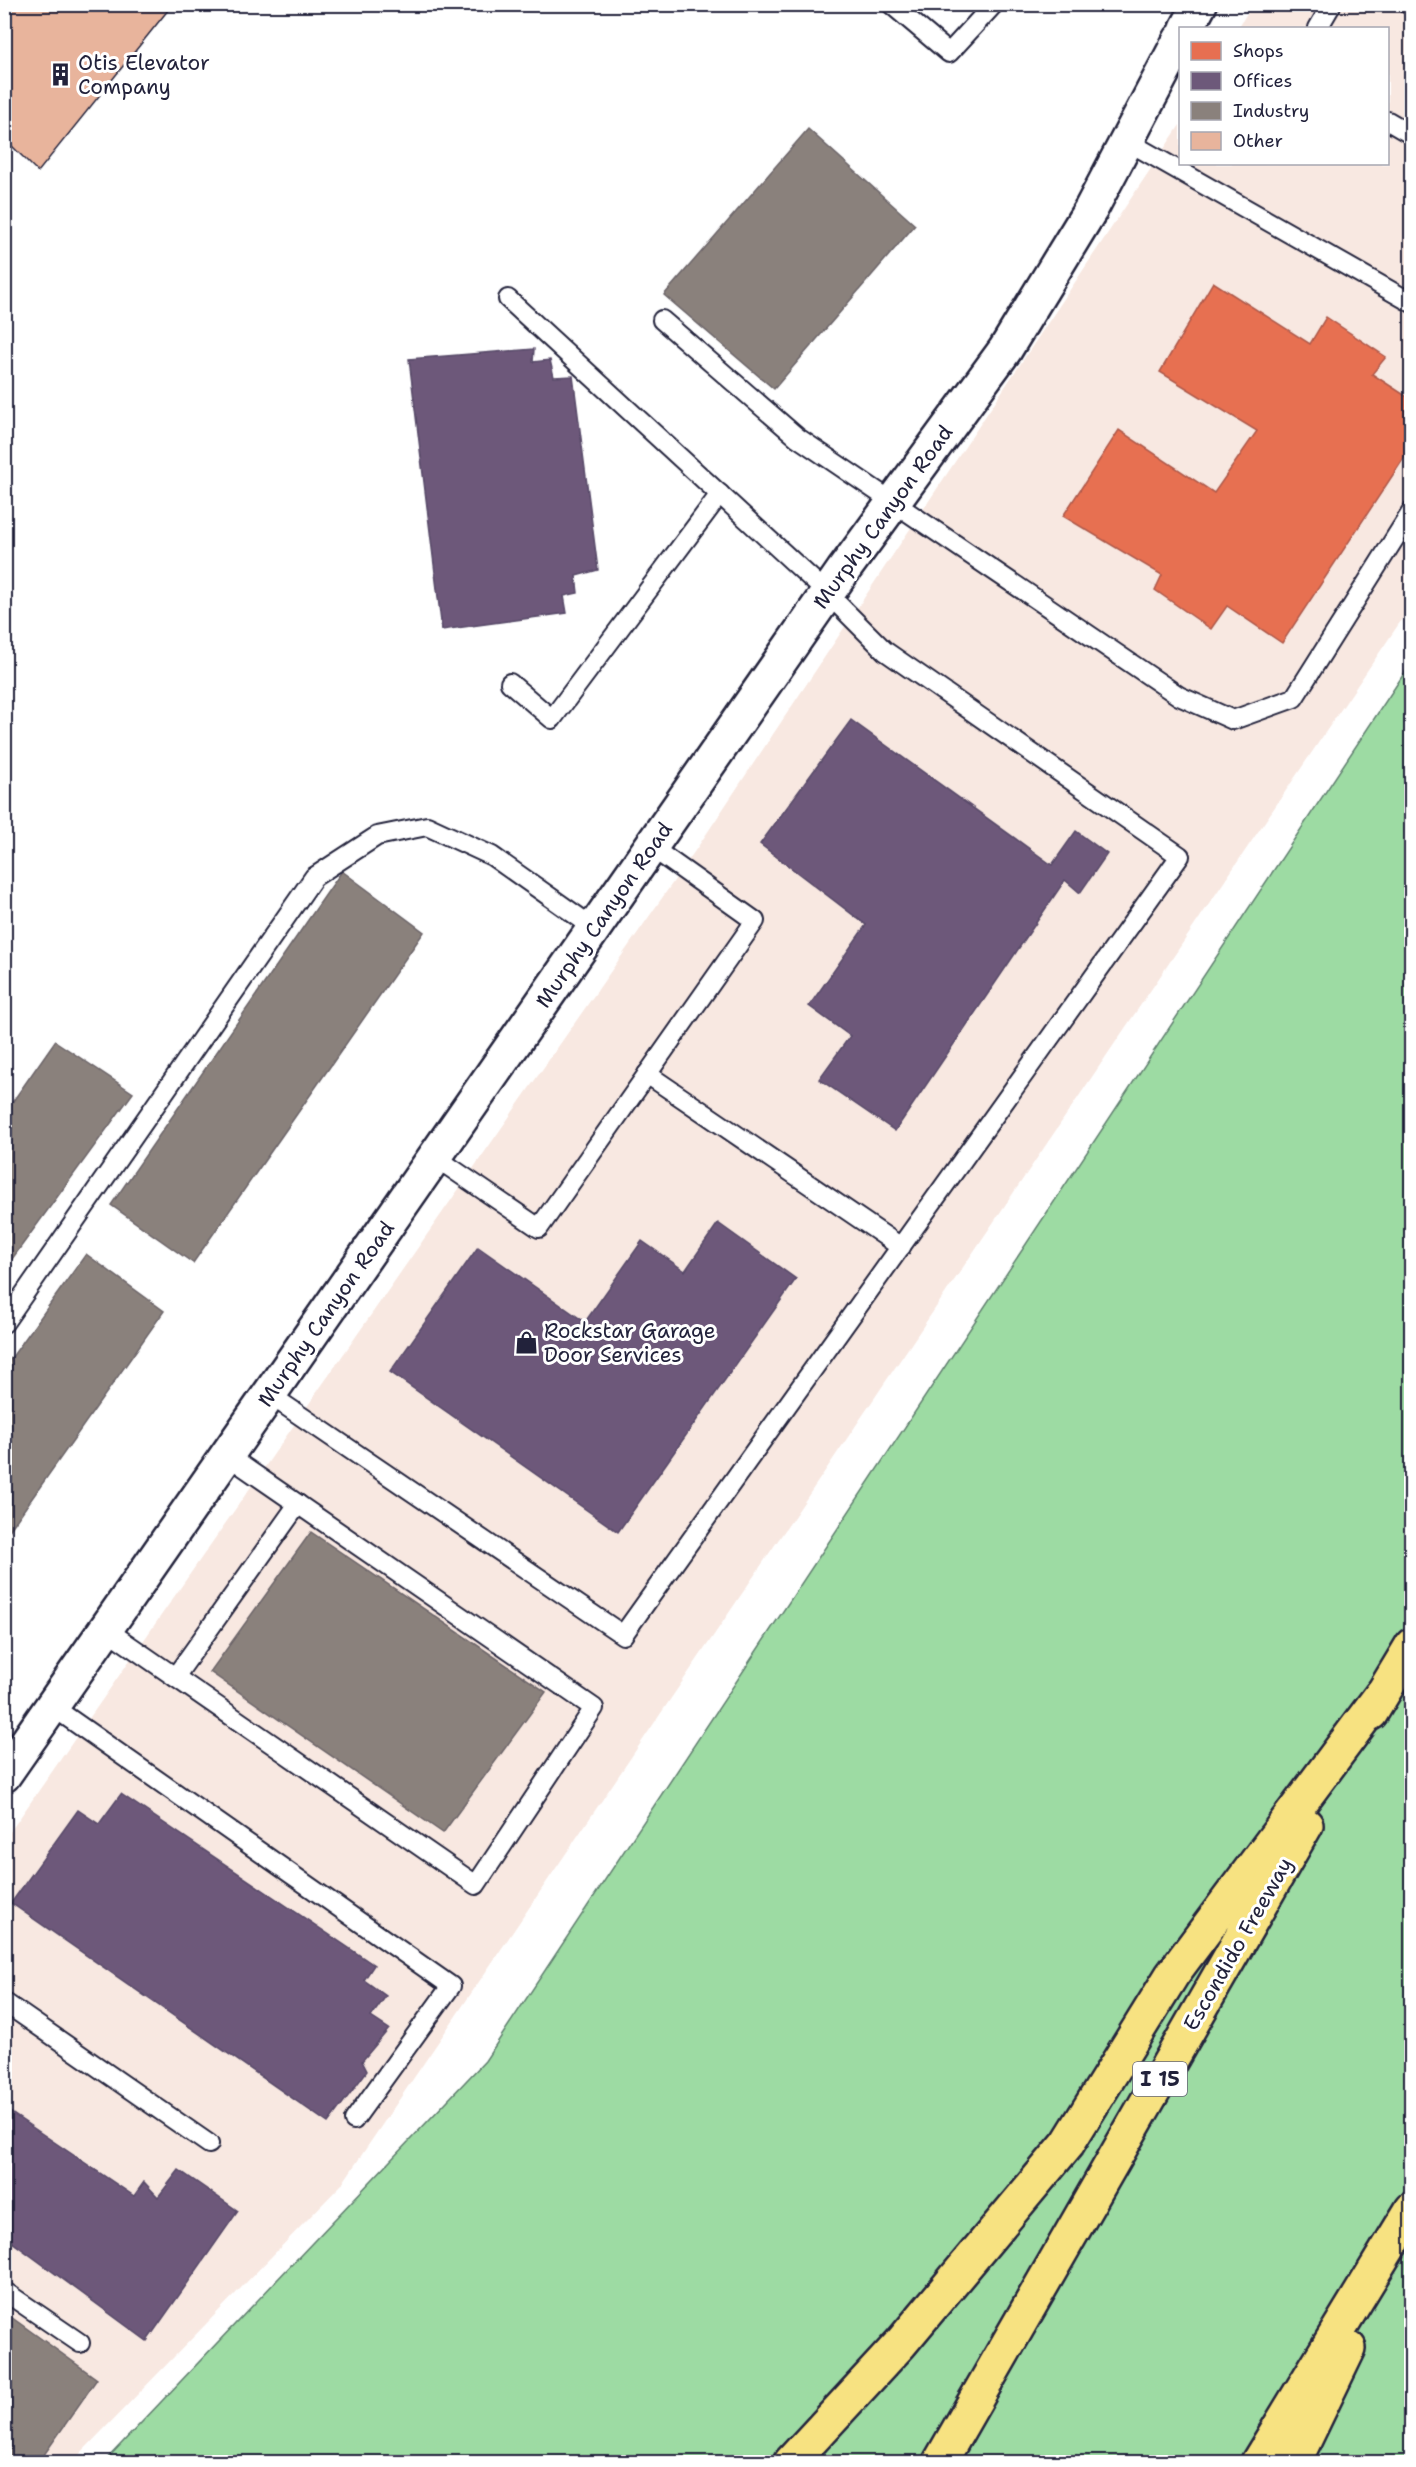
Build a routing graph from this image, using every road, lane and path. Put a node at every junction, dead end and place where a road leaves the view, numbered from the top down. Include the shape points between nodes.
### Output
1 (891, 4) edge
2 (994, 4) edge
3 (1200, 4) edge
4 (1332, 4) edge
5 (1188, 27) edge
6 (1319, 27) edge
7 (1179, 42) edge
8 (1389, 122) edge
9 (1412, 135) edge
10 (1127, 141) junction
11 (508, 299) dead end
12 (1412, 303) edge
13 (662, 320) dead end
14 (720, 494) junction
15 (894, 502) junction
16 (1412, 512) edge
17 (827, 594) junction
18 (510, 683) dead end
19 (651, 847) junction
20 (594, 928) junction
21 (647, 1074) junction
22 (435, 1157) junction
23 (901, 1246) junction
24 (4, 1323) edge
25 (270, 1395) junction
26 (228, 1456) junction
27 (298, 1504) junction
28 (107, 1630) junction
29 (1412, 1645) edge
30 (175, 1677) junction
31 (1381, 1695) junction
32 (53, 1707) junction
33 (4, 1775) edge
34 (4, 2002) edge
35 (354, 2120) dead end
36 (209, 2144) dead end
37 (1412, 2208) edge
38 (1412, 2218) edge
39 (4, 2291) edge
40 (80, 2343) dead end
41 (791, 2463) edge
42 (940, 2463) edge
43 (1258, 2463) edge
44 (1294, 2463) edge

1 - 2 lane via 949,54
3 - 5 main road
4 - 6 lane
7 - 10 main road, Murphy Canyon Road
8 - 9 lane
10 - 12 lane
10 - 15 main road, Murphy Canyon Road via 1091,209 1005,350
11 - 14 lane
13 - 15 lane via 797,437
14 - 17 lane
14 - 18 lane via 552,719
15 - 16 lane via 1179,696 1233,720 1294,698
15 - 17 main road, Murphy Canyon Road
17 - 19 main road, Murphy Canyon Road
17 - 23 lane via 885,651 1179,856
19 - 20 main road, Murphy Canyon Road
19 - 21 lane via 755,921
20 - 22 main road, Murphy Canyon Road
20 - 24 lane via 492,856 427,826 377,836 314,877
21 - 22 lane via 539,1228
21 - 23 lane
22 - 25 main road, Murphy Canyon Road
23 - 25 lane via 623,1635
25 - 26 main road, Murphy Canyon Road
26 - 27 lane
26 - 28 main road, Murphy Canyon Road
27 - 30 lane
27 - 30 lane via 594,1708 476,1885
28 - 30 lane
28 - 32 main road, Murphy Canyon Road
29 - 31 highway, Escondido Freeway / I 15
31 - 41 highway via 1172,1976 1068,2143 901,2343
31 - 42 highway, Escondido Freeway / I 15
32 - 33 main road, Murphy Canyon Road
32 - 35 lane via 451,1986
34 - 36 lane
37 - 43 highway
38 - 44 highway
39 - 40 lane

